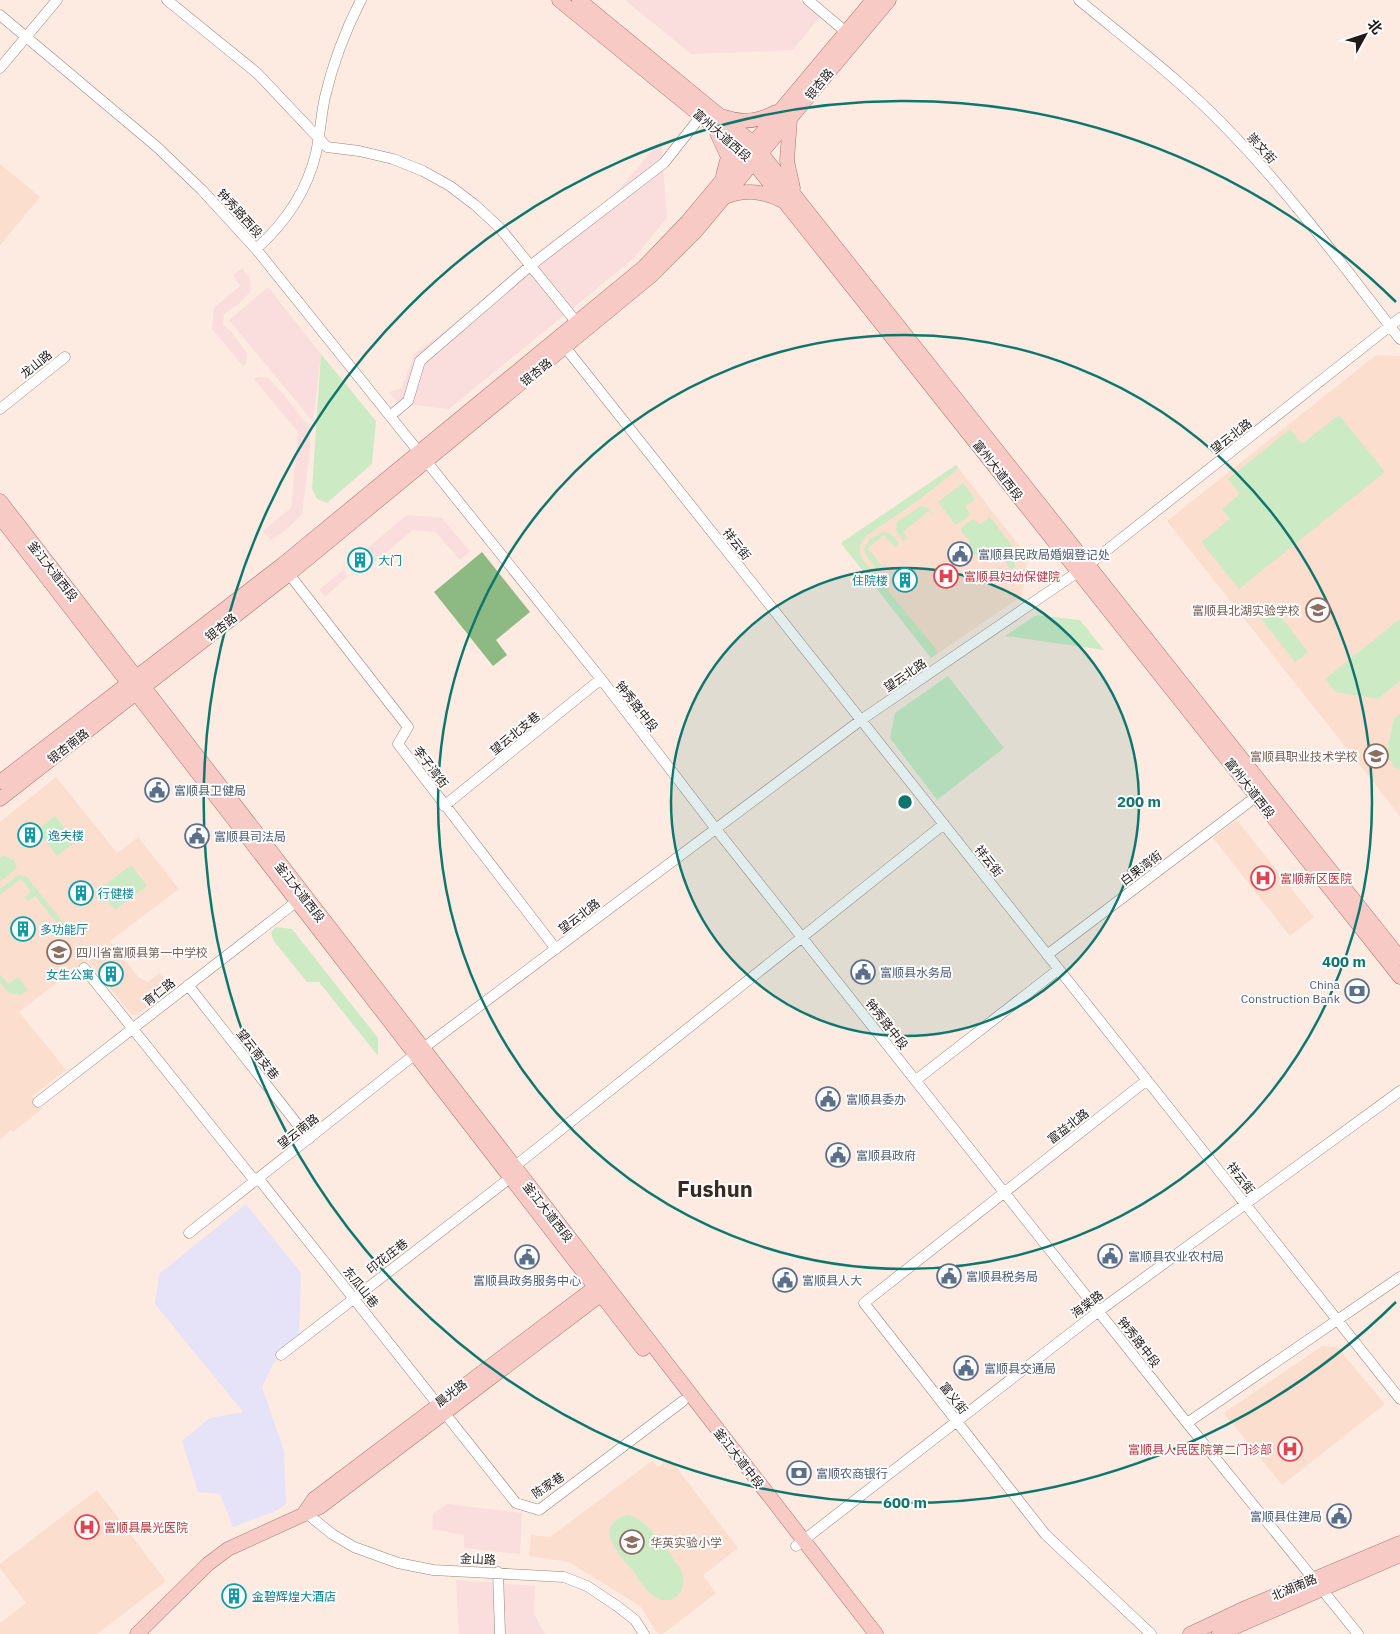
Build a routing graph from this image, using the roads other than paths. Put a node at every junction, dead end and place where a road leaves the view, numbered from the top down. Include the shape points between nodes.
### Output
1 (57, 0) edge
2 (167, 0) edge
3 (361, 0) edge
4 (560, 0) edge
5 (579, 0) edge
6 (808, 0) edge
7 (873, 0) edge
8 (889, 0) edge
9 (1079, 0) edge
10 (0, 15) edge
11 (846, 32) junction
12 (26, 36) junction
13 (0, 68) edge
14 (785, 114) junction
15 (710, 118) junction
16 (318, 139) junction
17 (753, 152) junction
18 (722, 180) junction
19 (724, 198) junction
20 (790, 198) junction
21 (256, 249) junction
22 (530, 266) junction
23 (1400, 318) edge
24 (578, 324) junction
25 (1390, 326) junction
26 (1400, 339) edge
27 (562, 343) junction
28 (65, 357) dead end
29 (0, 409) edge
30 (390, 416) junction
31 (422, 457) junction
32 (0, 501) edge
33 (0, 517) edge
34 (1083, 568) junction
35 (289, 574) junction
36 (601, 679) junction
37 (135, 686) junction
38 (861, 720) junction
39 (0, 782) edge
40 (0, 799) edge
41 (1249, 802) dead end
42 (444, 806) junction
43 (944, 824) junction
44 (716, 828) junction
45 (296, 902) junction
46 (802, 937) junction
47 (556, 949) junction
48 (1047, 955) junction
49 (1400, 958) edge
50 (84, 968) dead end
51 (1058, 969) junction
52 (1400, 977) edge
53 (188, 984) junction
54 (133, 1028) junction
55 (418, 1052) junction
56 (916, 1080) junction
57 (1147, 1080) junction
58 (1400, 1091) edge
59 (38, 1102) dead end
60 (309, 1139) junction
61 (512, 1172) junction
62 (256, 1179) junction
63 (1004, 1192) junction
64 (1244, 1203) junction
65 (189, 1233) dead end
66 (1400, 1276) edge
67 (601, 1288) junction
68 (353, 1298) junction
69 (1098, 1311) junction
70 (1337, 1320) junction
71 (281, 1355) dead end
72 (1400, 1399) edge
73 (683, 1401) junction
74 (442, 1408) junction
75 (957, 1421) junction
76 (1187, 1423) junction
77 (306, 1512) junction
78 (1399, 1539) edge
79 (800, 1543) junction
80 (1400, 1555) edge
81 (498, 1572) junction
82 (1316, 1584) junction
83 (1243, 1609) junction
84 (1225, 1610) dead end
85 (137, 1634) edge
86 (500, 1634) edge
87 (644, 1634) edge
88 (864, 1634) edge
89 (876, 1634) edge
90 (1151, 1634) edge
91 (1190, 1634) edge
92 (1219, 1634) edge
93 (1236, 1634) edge
94 (1358, 1634) edge

1 - 12 street
2 - 16 street via 257,73
3 - 16 street via 337,54
4 - 15 main road, 富州大道西段
5 - 15 main road, 富州大道西段
6 - 11 street
7 - 11 main road, 银杏路
8 - 14 main road, 银杏路
9 - 25 street, 崇文街 via 1174,78 1235,136 1287,194
10 - 12 street, 钟秀路西段
11 - 14 main road, 银杏路
12 - 13 street
12 - 21 street, 钟秀路西段 via 157,147
14 - 15 main road via 753,121
14 - 17 main road, 银杏路
14 - 20 main road
15 - 17 main road, 富州大道西段
15 - 18 main road via 728,157
15 - 22 street via 664,163
16 - 21 street via 310,172 300,194 287,216
16 - 22 street via 327,147 393,159 450,186 499,227
17 - 18 main road, 银杏路
17 - 19 main road, 银杏路
17 - 20 main road, 富州大道西段
18 - 24 main road, 银杏路 via 644,267
19 - 20 main road via 751,191
19 - 27 main road, 银杏路 via 676,253
20 - 34 main road, 富州大道西段
21 - 30 street, 钟秀路西段
22 - 24 street
22 - 30 street via 420,361 408,401
23 - 25 street, 望云北路
24 - 27 main road, 银杏路
25 - 26 street, 崇文街
25 - 34 street, 望云北路
27 - 31 main road, 银杏路
27 - 38 street, 祥云街
28 - 29 street, 龙山路
30 - 31 street, 钟秀路西段
31 - 35 main road, 银杏路
31 - 36 street, 钟秀路中段
31 - 37 main road, 银杏路 via 282,565
32 - 37 main road, 釜江大道西段
33 - 37 main road, 釜江大道西段
34 - 38 street, 望云北路
34 - 49 main road, 富州大道西段
34 - 52 main road, 富州大道西段
35 - 37 main road, 银杏路
35 - 42 street, 李子湾街 via 408,727 398,744
36 - 42 street, 望云北支巷
36 - 44 street, 钟秀路中段
37 - 39 main road, 银杏南路
37 - 40 main road, 银杏南路
37 - 45 main road, 釜江大道西段
37 - 55 main road, 釜江大道西段
38 - 43 street, 祥云街
38 - 44 street, 望云北路
41 - 48 street, 白果湾街
42 - 47 street, 李子湾街
43 - 46 street, 印花庄巷
43 - 48 street, 祥云街
44 - 46 street, 钟秀路中段
44 - 47 street, 望云北路
45 - 53 street, 育仁路
45 - 55 main road, 釜江大道西段
46 - 56 street, 钟秀路中段
46 - 61 street, 印花庄巷
47 - 55 street, 望云北路
48 - 51 street, 祥云街
50 - 54 street, 东瓜山巷
51 - 56 street
51 - 57 street, 祥云街
53 - 54 street, 育仁路
53 - 60 street, 望云南支巷
54 - 59 street, 育仁路
54 - 62 street, 东瓜山巷
55 - 60 street, 望云南路
55 - 61 main road, 釜江大道西段
56 - 63 street, 钟秀路中段
57 - 63 street, 富益北路
57 - 64 street, 祥云街
58 - 64 street, 海棠路
60 - 62 street, 望云南路
61 - 67 main road, 釜江大道西段
61 - 68 street, 印花庄巷
62 - 65 street, 望云南路
62 - 68 street, 东瓜山巷
63 - 69 street, 钟秀路中段
63 - 75 street, 富义街 via 864,1303
64 - 69 street, 海棠路
64 - 70 street, 祥云街
66 - 70 street
67 - 73 main road, 釜江大道中段
67 - 74 main road, 晨光路
67 - 79 main road, 釜江大道中段
68 - 71 street, 印花庄巷
68 - 74 street, 东瓜山巷
69 - 75 street, 海棠路
69 - 76 street, 钟秀路中段
70 - 72 street, 祥云街
70 - 76 street
73 - 74 street, 陈家巷 via 538,1510 516,1503
73 - 79 main road, 釜江大道中段
74 - 77 main road, 晨光路 via 320,1507
75 - 79 street, 海棠路
75 - 90 street, 富义街 via 1044,1534
76 - 82 street, 钟秀路中段
77 - 81 street, 金山路 via 354,1547 398,1563 433,1570
77 - 85 main road, 晨光路 via 291,1522 228,1549 208,1564
78 - 82 main road, 北湖南路
79 - 88 main road, 釜江大道中段
79 - 89 main road, 釜江大道中段
80 - 82 main road, 北湖南路
81 - 86 street
81 - 87 street, 金山路 via 564,1577 587,1586 635,1620
82 - 83 main road, 北湖南路
82 - 92 main road, 北湖南路
82 - 94 street, 钟秀路中段
83 - 84 main road
83 - 91 main road, 北湖南路
92 - 93 main road

